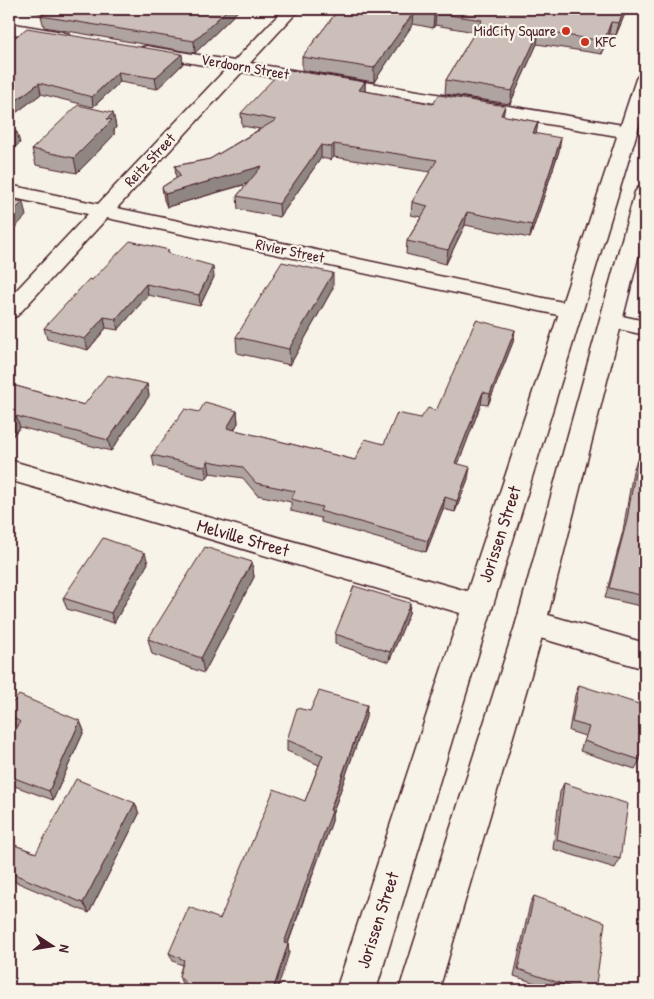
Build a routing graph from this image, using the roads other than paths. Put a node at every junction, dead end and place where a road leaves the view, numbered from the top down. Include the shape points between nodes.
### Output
1 (292, 9) edge
2 (9, 28) edge
3 (74, 39) edge
4 (131, 48) edge
5 (238, 66) junction
6 (644, 88) edge
7 (629, 132) junction
8 (9, 191) edge
9 (645, 192) edge
10 (102, 212) junction
11 (9, 311) edge
12 (572, 311) junction
13 (613, 321) junction
14 (645, 328) edge
15 (9, 470) edge
16 (477, 606) junction
17 (531, 623) junction
18 (645, 656) edge
19 (356, 990) edge
20 (419, 990) edge

1 - 5 street, Reitz Street
2 - 3 street
4 - 5 street, Verdoorn Street
5 - 7 street, Verdoorn Street
5 - 10 street, Reitz Street
6 - 7 street, Jorissen Street
7 - 12 street, Jorissen Street
8 - 10 street, Rivier Street
9 - 13 street
10 - 11 street, Reitz Street
10 - 12 street, Rivier Street
12 - 16 street, Jorissen Street
13 - 14 street
13 - 17 street
15 - 16 street, Melville Street
16 - 19 street, Jorissen Street
17 - 18 street
17 - 20 street

